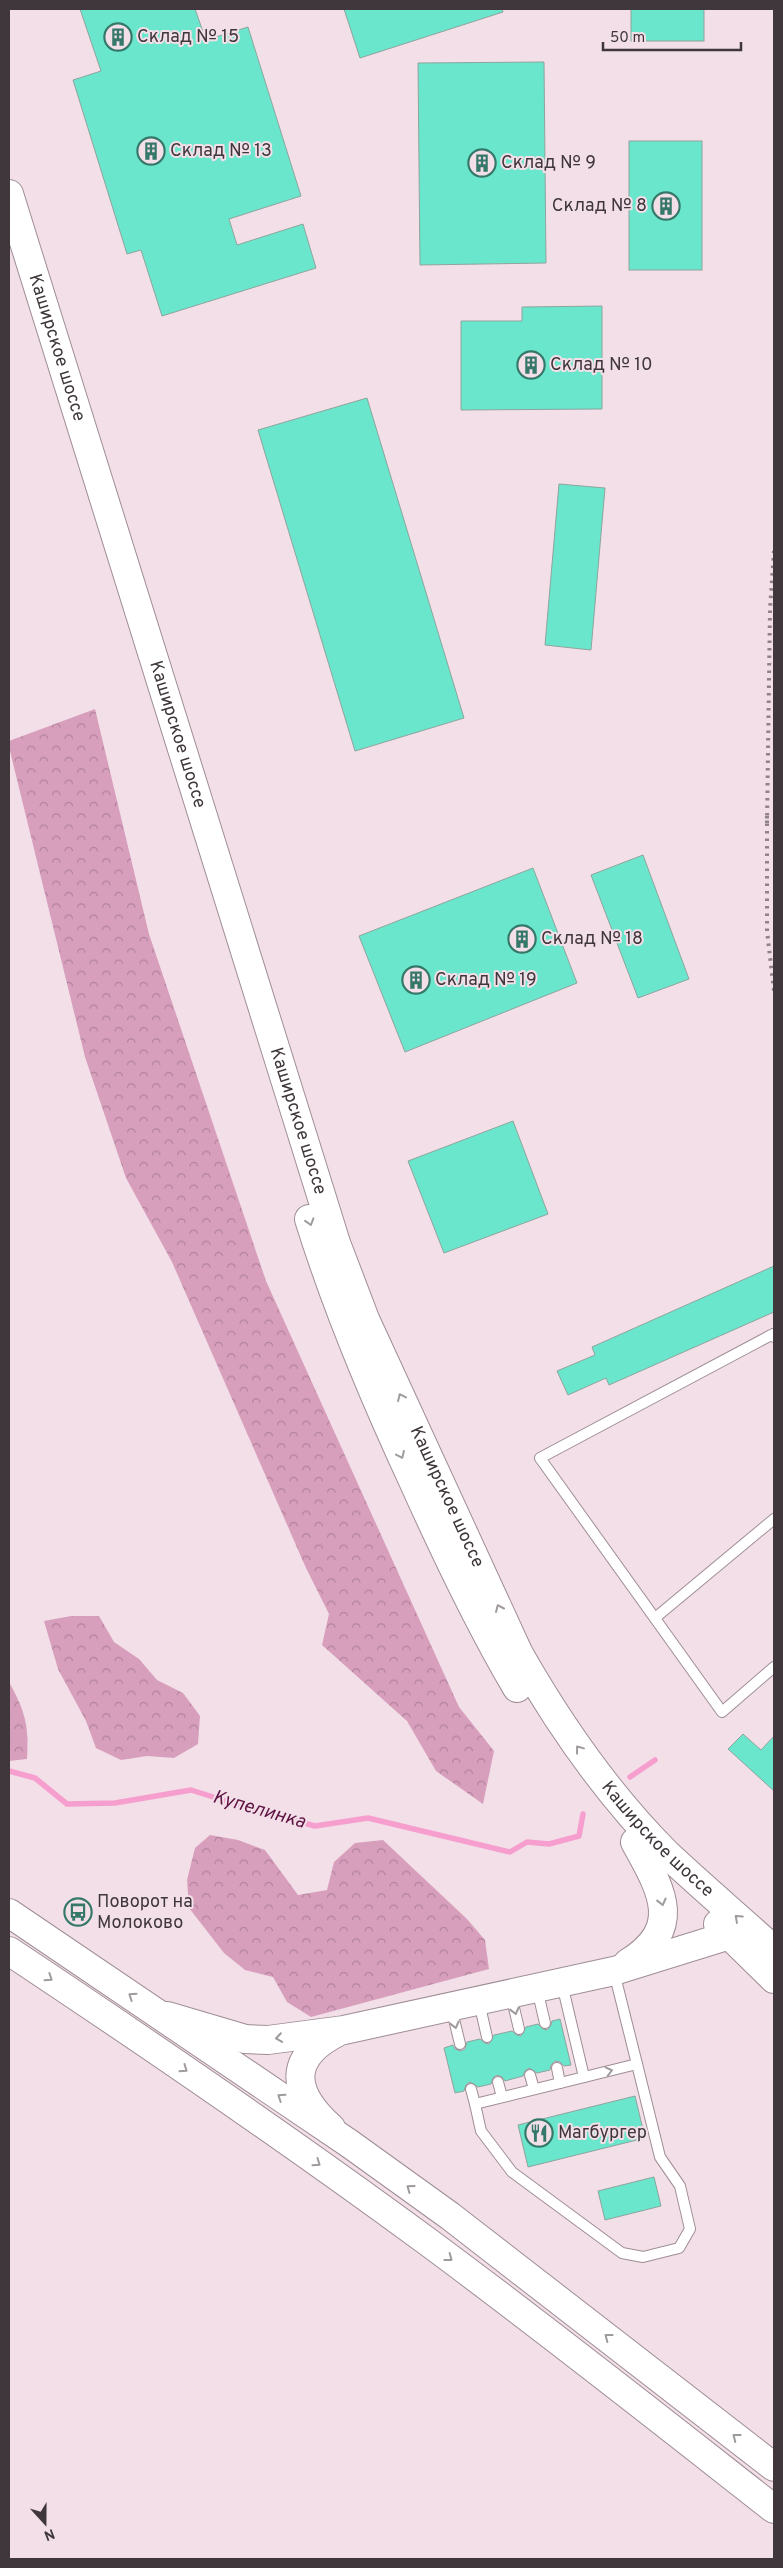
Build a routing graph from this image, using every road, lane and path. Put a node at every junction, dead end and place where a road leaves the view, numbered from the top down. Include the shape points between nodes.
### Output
1 (9, 194) edge
2 (9, 257) edge
3 (774, 1337) edge
4 (774, 1519) edge
5 (655, 1618) junction
6 (774, 1667) edge
7 (636, 1842) junction
8 (9, 1913) edge
9 (730, 1935) junction
10 (774, 1950) edge
11 (9, 1951) edge
12 (614, 1971) junction
13 (774, 1979) edge
14 (549, 1985) junction
15 (510, 1994) junction
16 (478, 2001) junction
17 (451, 2006) junction
18 (156, 2012) junction
19 (545, 2023) dead end
20 (519, 2029) dead end
21 (344, 2030) junction
22 (487, 2037) dead end
23 (460, 2044) dead end
24 (637, 2064) junction
25 (556, 2068) dead end
26 (530, 2075) dead end
27 (584, 2077) junction
28 (498, 2082) dead end
29 (560, 2083) junction
30 (471, 2089) dead end
31 (534, 2089) junction
32 (502, 2097) junction
33 (475, 2104) junction
34 (350, 2144) junction
35 (774, 2467) edge
36 (774, 2509) edge

10 -> 1 main road, Каширское шоссе via 667,1853 604,1782 546,1703 519,1654 365,1319 336,1243
2 -> 7 main road, Каширское шоссе via 323,1263 376,1400 449,1560 506,1669 565,1762
3 - 5 lane via 773,1334 540,1458
4 - 5 lane
5 - 6 lane via 722,1712
7 - 9 main road, Каширское шоссе
7 -> 12 main road via 656,1881 665,1908 652,1943
18 -> 8 main road
9 - 12 main road
9 - 13 main road, Каширское шоссе
11 -> 36 main road via 145,2042 423,2238
12 - 14 main road
12 - 24 lane
14 - 15 main road
14 - 19 lane
14 - 27 lane
15 - 16 main road
15 -> 20 lane
16 - 17 main road
16 - 22 lane
17 - 21 main road
17 -> 23 lane
21 -> 18 main road via 268,2040 245,2039
34 -> 18 main road
21 - 34 main road via 319,2042 304,2058 299,2073 305,2094 316,2114
27 -> 24 lane
24 - 33 lane via 660,2157 680,2186 690,2229 679,2248 670,2251 643,2257 622,2253 512,2172 482,2131
25 - 29 lane
26 - 31 lane
27 - 29 lane
28 - 32 lane
29 - 31 lane
30 - 33 lane
31 - 32 lane
32 - 33 lane
35 -> 34 main road via 450,2216

